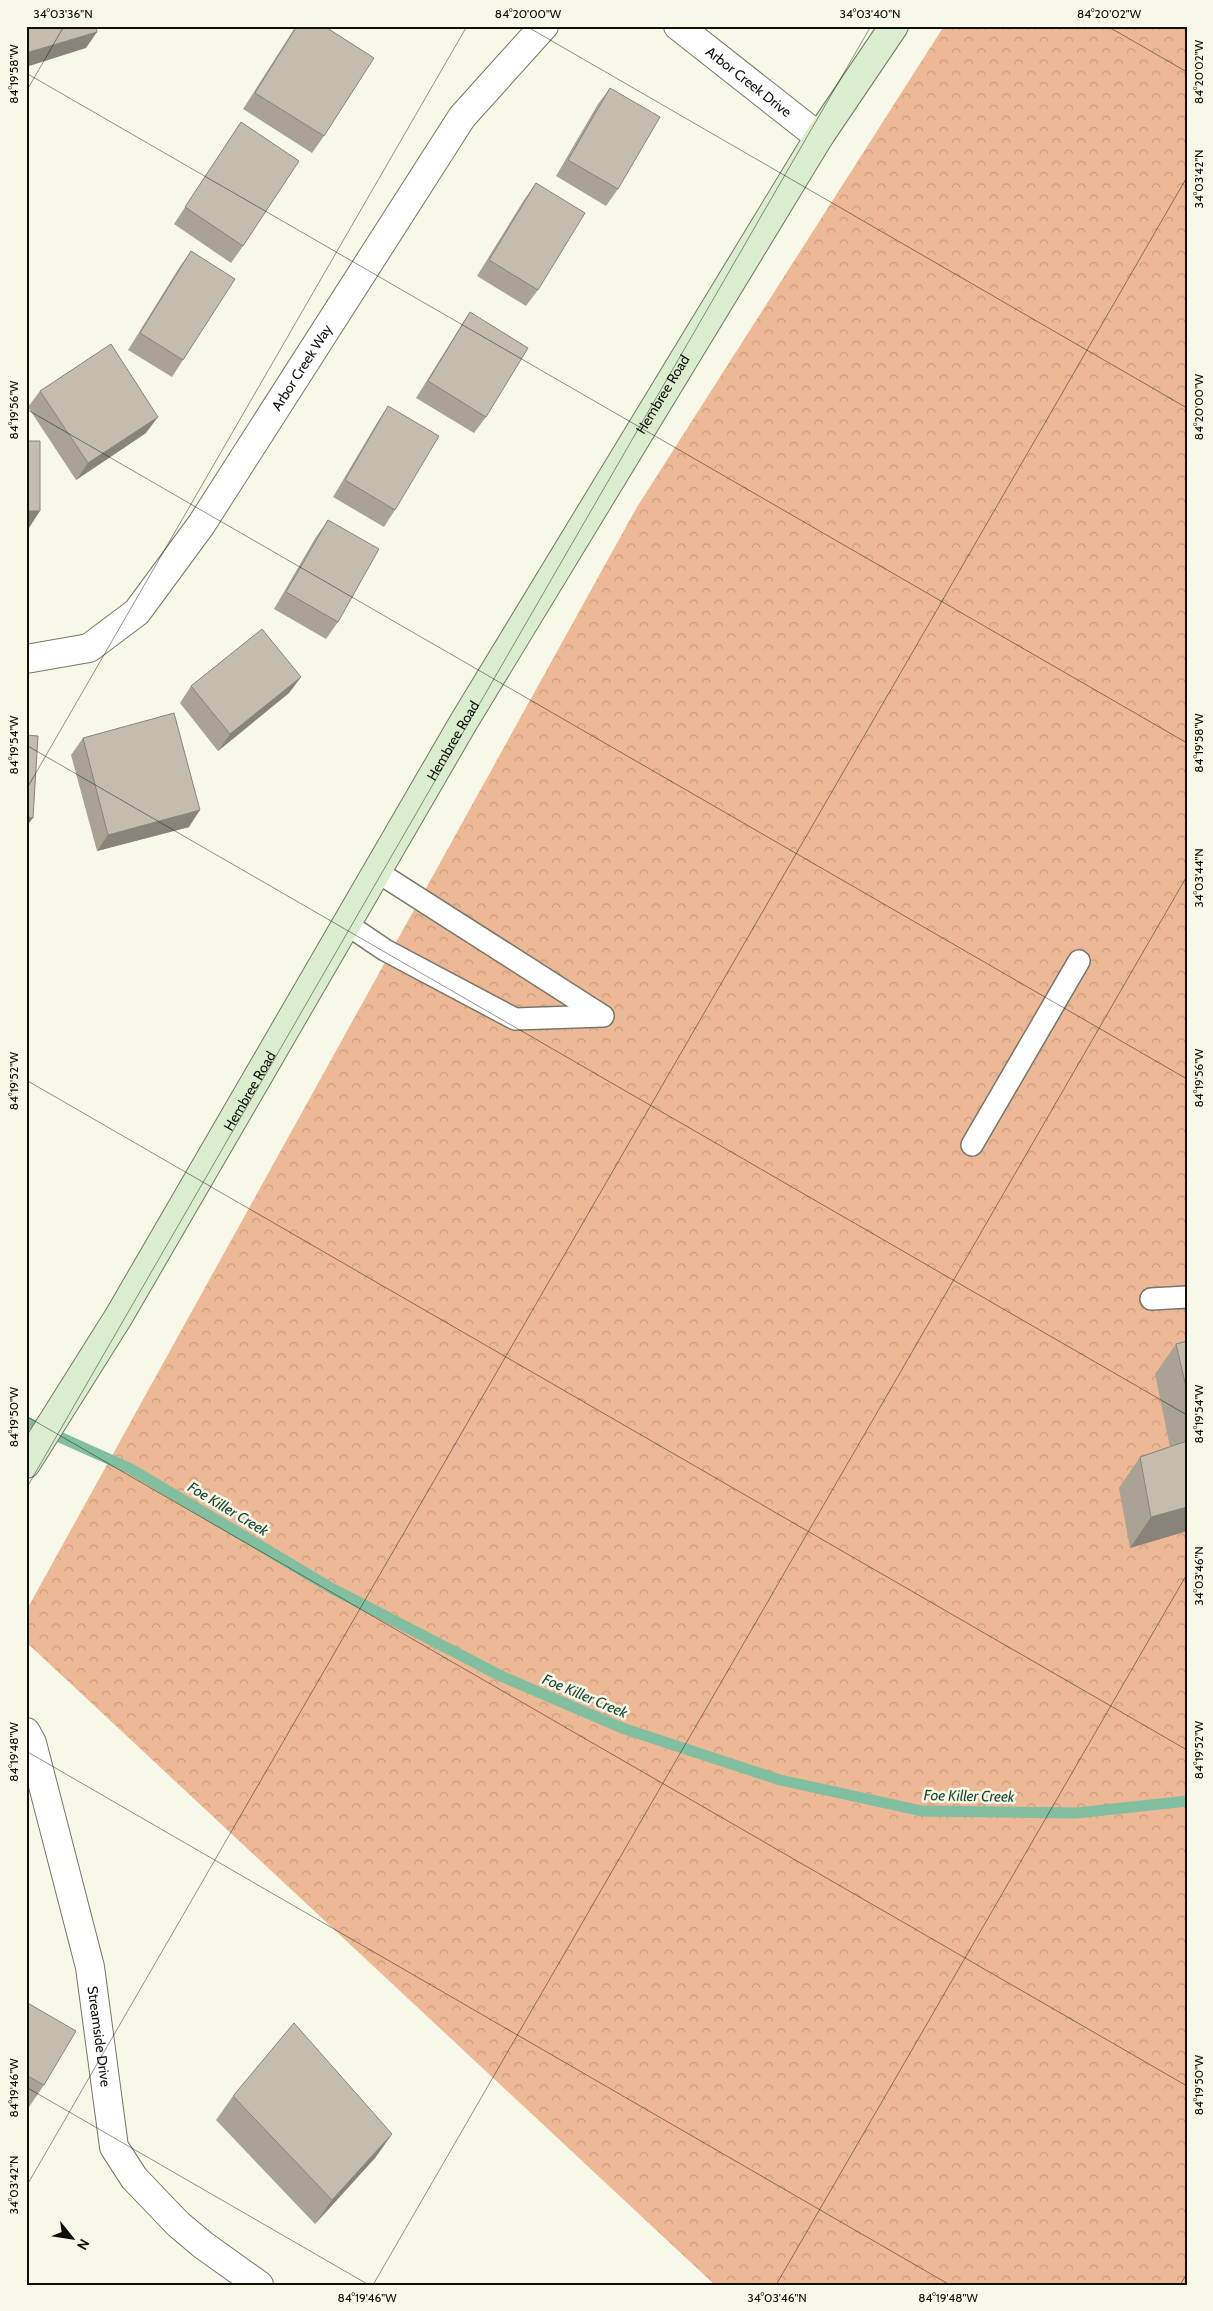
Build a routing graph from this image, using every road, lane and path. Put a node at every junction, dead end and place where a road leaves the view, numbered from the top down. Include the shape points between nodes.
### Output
1 (544, 26) edge
2 (678, 26) edge
3 (894, 26) edge
4 (819, 137) junction
5 (26, 659) edge
6 (376, 871) junction
7 (346, 923) junction
8 (1079, 961) dead end
9 (972, 1146) dead end
10 (1187, 1297) edge
11 (1151, 1299) dead end
12 (26, 1464) edge
13 (26, 1732) edge
14 (258, 2285) edge

1 - 5 street, Arbor Creek Way via 462,117 201,525 137,612 89,648
2 - 4 street, Arbor Creek Drive
3 - 4 street, Hembree Road
4 - 6 street, Hembree Road
6 - 7 street, Hembree Road
6 - 7 lane via 603,1016 515,1019 385,950
7 - 12 street, Hembree Road via 119,1316
8 - 9 lane
10 - 11 lane
13 - 14 street, Streamside Drive via 32,1744 90,1967 114,2147 134,2178 178,2224

